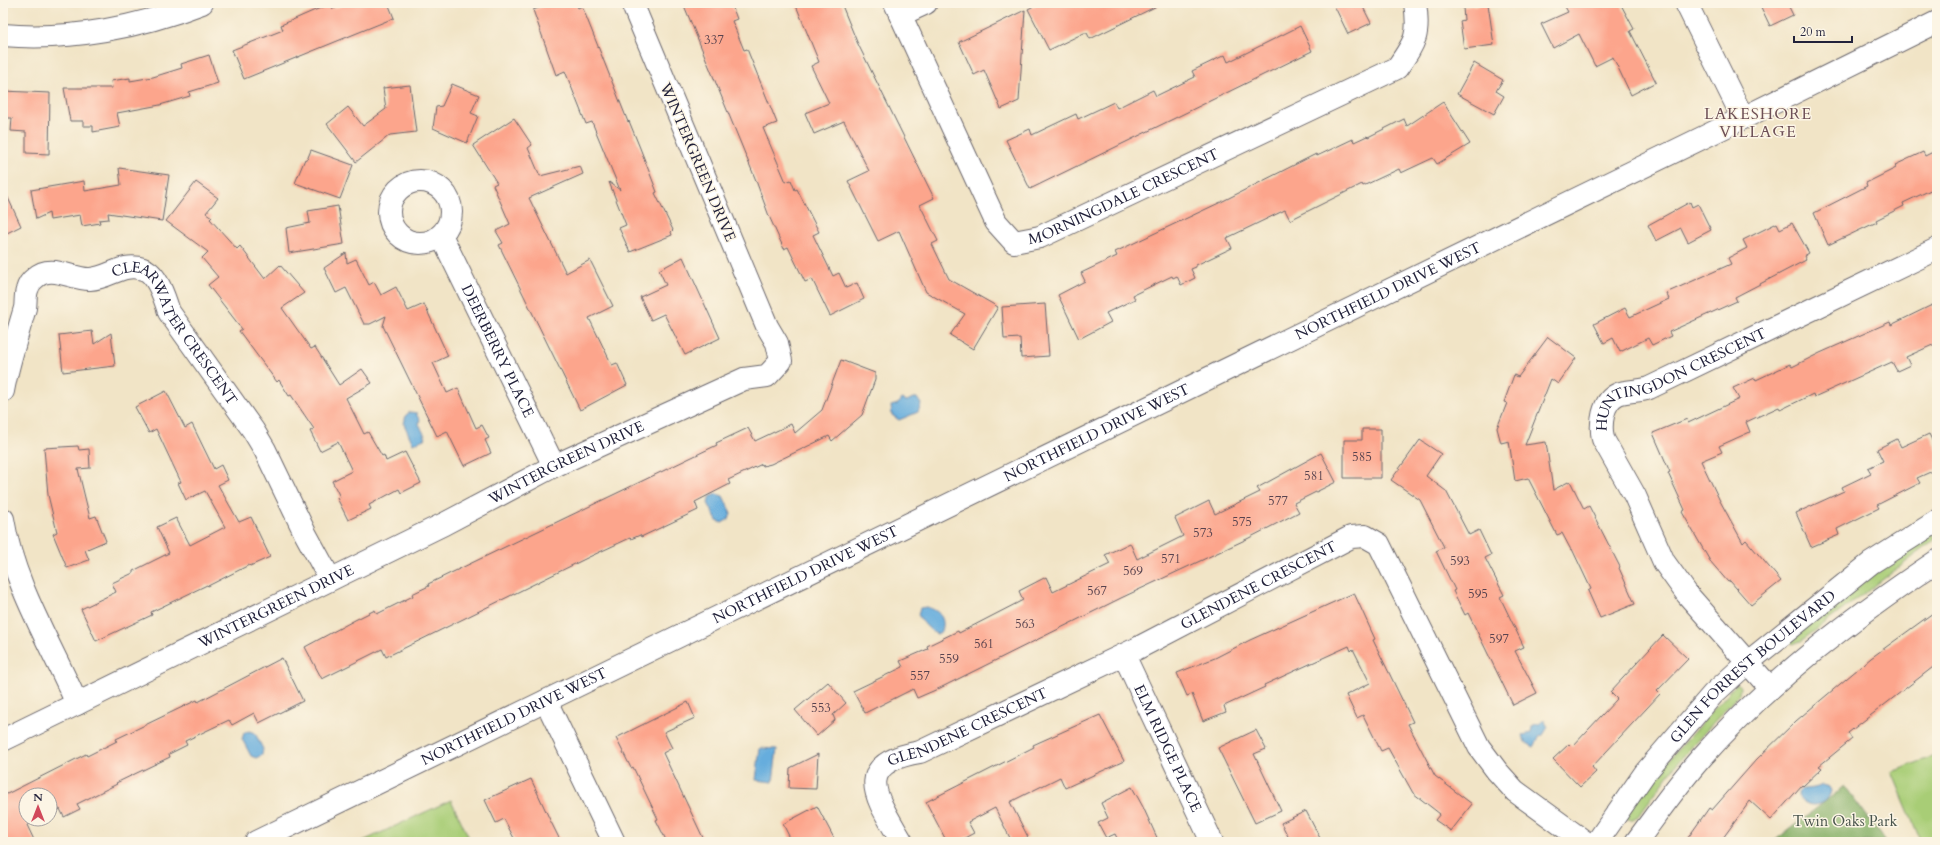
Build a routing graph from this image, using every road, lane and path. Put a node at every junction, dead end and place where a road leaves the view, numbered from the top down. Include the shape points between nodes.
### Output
1 (202, 3) edge
2 (632, 3) edge
3 (926, 3) edge
4 (1415, 3) edge
5 (1686, 3) edge
6 (897, 9) edge
7 (1937, 22) edge
8 (3, 35) edge
9 (1743, 118) junction
10 (441, 235) dead end
11 (1937, 249) edge
12 (3, 391) edge
13 (554, 466) junction
14 (3, 519) edge
15 (1937, 521) edge
16 (1937, 561) edge
17 (330, 579) junction
18 (1124, 654) junction
19 (1747, 663) junction
20 (1770, 688) junction
21 (546, 701) junction
22 (78, 704) junction
23 (3, 740) edge
24 (256, 842) edge
25 (614, 842) edge
26 (902, 842) edge
27 (1212, 842) edge
28 (1585, 842) edge
29 (1597, 842) edge
30 (1636, 842) edge

1 - 8 street via 131,25 93,33 50,36
2 - 13 street, WINTERGREEN DRIVE via 767,326 777,343 781,361 767,376 744,379
3 - 6 street, MORNINGDALE CRESCENT
4 - 6 street, MORNINGDALE CRESCENT via 1418,22 1414,44 1397,68 1040,237 1014,242 996,222
5 - 9 street
7 - 9 street, NORTHFIELD DRIVE WEST
9 - 21 street, NORTHFIELD DRIVE WEST
10 - 13 street, DEERBERRY PLACE
11 - 19 street, HUNTINGDON CRESCENT via 1655,385 1618,394 1610,400 1603,413 1602,439 1635,496 1664,562 1687,594
12 - 17 street, CLEARWATER CRESCENT via 25,306 26,291 36,277 47,272 61,272 74,278 90,279 128,266 144,269 159,285 169,312 254,430
13 - 17 street, WINTERGREEN DRIVE via 444,524
14 - 22 street via 9,547 21,581
15 - 19 street, GLEN FORREST BOULEVARD via 1871,563
16 - 20 street, GLEN FORREST BOULEVARD via 1887,594
17 - 22 street, WINTERGREEN DRIVE
18 - 26 street, GLENDENE CRESCENT via 920,752 904,754 890,760 877,774 874,786 882,807
18 - 27 street, ELM RIDGE PLACE
18 - 28 street, GLENDENE CRESCENT via 1351,537 1365,536 1379,544 1479,748 1515,791
19 - 20 street, HUNTINGDON CRESCENT
19 - 29 street, GLEN FORREST BOULEVARD via 1714,694 1645,773
20 - 30 street, GLEN FORREST BOULEVARD via 1700,758
21 - 24 street, NORTHFIELD DRIVE WEST
21 - 25 street
22 - 23 street, WINTERGREEN DRIVE

